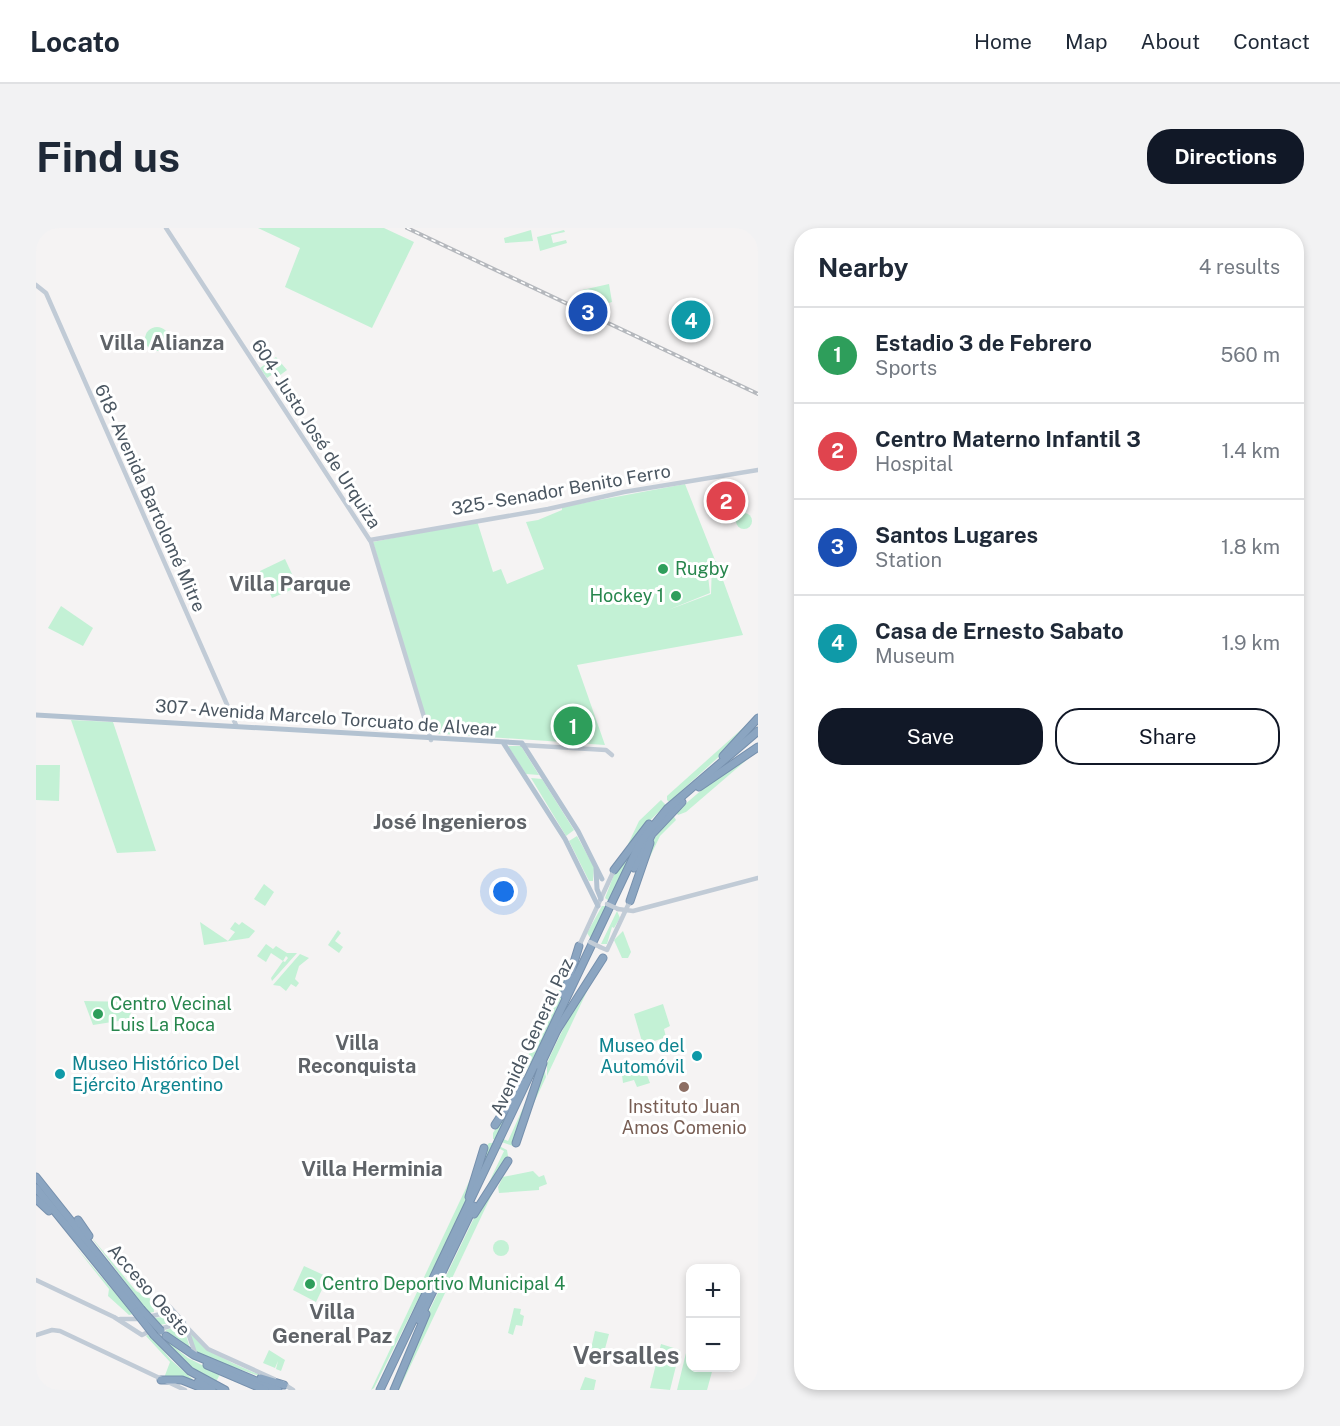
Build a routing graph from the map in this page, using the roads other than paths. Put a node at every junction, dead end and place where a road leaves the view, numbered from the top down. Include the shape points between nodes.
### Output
1 (166, 228) edge
2 (36, 285) edge
3 (758, 470) edge
4 (370, 540) junction
5 (36, 716) edge
6 (758, 718) edge
7 (237, 726) junction
8 (758, 731) edge
9 (758, 737) edge
10 (430, 738) junction
11 (504, 744) junction
12 (522, 744) junction
13 (758, 747) edge
14 (611, 748) dead end
15 (612, 755) dead end
16 (700, 783) junction
17 (667, 809) junction
18 (663, 820) junction
19 (596, 866) junction
20 (614, 870) joint
21 (758, 878) edge
22 (602, 879) junction
23 (610, 880) junction
24 (587, 881) junction
25 (596, 883) junction
26 (630, 901) joint
27 (605, 902) junction
28 (598, 906) junction
29 (621, 910) junction
30 (633, 911) junction
31 (622, 918) junction
32 (581, 942) junction
33 (605, 954) junction
34 (555, 1028) junction
35 (543, 1053) junction
36 (495, 1125) dead end
37 (516, 1143) dead end
38 (484, 1148) dead end
39 (508, 1161) dead end
40 (36, 1177) edge
41 (36, 1188) edge
42 (36, 1199) edge
43 (78, 1220) dead end
44 (459, 1235) junction
45 (441, 1278) junction
46 (36, 1280) edge
47 (114, 1284) junction
48 (135, 1301) junction
49 (420, 1306) junction
50 (170, 1307) dead end
51 (137, 1315) junction
52 (152, 1316) dead end
53 (114, 1317) junction
54 (424, 1319) junction
55 (183, 1322) junction
56 (133, 1328) junction
57 (158, 1334) junction
58 (36, 1335) edge
59 (201, 1359) junction
60 (221, 1366) junction
61 (243, 1378) junction
62 (161, 1380) junction
63 (284, 1385) junction
64 (396, 1387) edge
65 (185, 1390) edge
66 (206, 1390) edge
67 (212, 1390) edge
68 (225, 1390) edge
69 (265, 1390) edge
70 (278, 1390) edge
71 (293, 1390) edge
72 (375, 1390) edge
73 (380, 1390) edge
74 (387, 1390) edge

1 - 4 main road, 604 - Justo José de Urquiza
2 - 7 main road, 618 - Avenida Bartolomé Mitre via 46,293
3 - 4 main road, 325 - Senador Benito Ferro
4 - 10 main road, 604 - Justo José de Urquiza
5 - 7 main road, 307 - Avenida Marcelo Torcuato de Alvear
6 - 16 highway
7 - 10 main road, 307 - Avenida Marcelo Torcuato de Alvear
8 - 16 highway, Avenida General Paz
9 - 16 highway, Avenida General Paz
10 - 11 main road, 307 - Avenida Marcelo Torcuato de Alvear
10 - 12 main road, 307 - Avenida Marcelo Torcuato de Alvear
11 - 12 main road, 307 - Avenida Marcelo Torcuato de Alvear
11 - 24 main road
12 - 14 main road, 307 - Avenida Marcelo Torcuato de Alvear
12 - 15 main road, 307 - Avenida Marcelo Torcuato de Alvear via 606,750
12 - 19 main road
13 - 16 highway
16 - 17 highway, Avenida General Paz
16 - 18 highway, Avenida General Paz
17 - 20 highway via 640,833
17 - 34 highway, Avenida General Paz via 641,841
18 - 26 highway
18 - 34 highway, Avenida General Paz via 641,852
19 - 22 main road
19 - 25 main road
20 - 23 main road
21 - 30 main road
22 - 23 main road
22 - 25 main road
23 - 27 main road
24 - 25 main road
24 - 28 main road
25 - 27 main road
26 - 29 main road
27 - 28 main road
27 - 29 main road, bridge
28 - 32 main road
29 - 30 main road
29 - 31 main road
30 - 31 main road
31 - 33 main road
32 - 33 main road, bridge via 590,942
32 - 34 highway
33 - 34 highway
34 - 35 highway, Avenida General Paz
35 - 36 highway
35 - 37 highway
35 - 44 highway, Avenida General Paz
38 - 44 highway
39 - 44 highway
40 - 48 highway, Acceso Oeste
41 - 47 highway, Acceso Oeste
42 - 47 highway
43 - 48 highway
44 - 45 highway, Avenida General Paz
44 - 49 highway, Avenida General Paz
45 - 54 highway
45 - 74 highway, Avenida General Paz
46 - 53 main road
47 - 51 highway, Acceso Oeste
48 - 51 highway, Acceso Oeste
49 - 72 highway
49 - 73 highway, Avenida General Paz
50 - 55 main road
51 - 53 main road
51 - 56 main road via 131,1323
51 - 57 highway, Acceso Oeste, bridge
52 - 55 main road via 169,1314
53 - 56 main road
54 - 64 highway
54 - 74 highway
55 - 57 main road
55 - 59 main road via 192,1349
55 - 63 main road via 208,1349
56 - 57 main road via 142,1335
57 - 59 highway
57 - 61 highway, Acceso Oeste via 193,1358
57 - 67 highway via 179,1366
57 - 68 highway, Acceso Oeste via 190,1371
58 - 62 main road via 60,1331
59 - 60 highway
60 - 61 highway
60 - 63 highway
61 - 69 highway, Acceso Oeste
61 - 70 highway
62 - 65 main road
62 - 66 highway via 186,1381
63 - 71 main road

